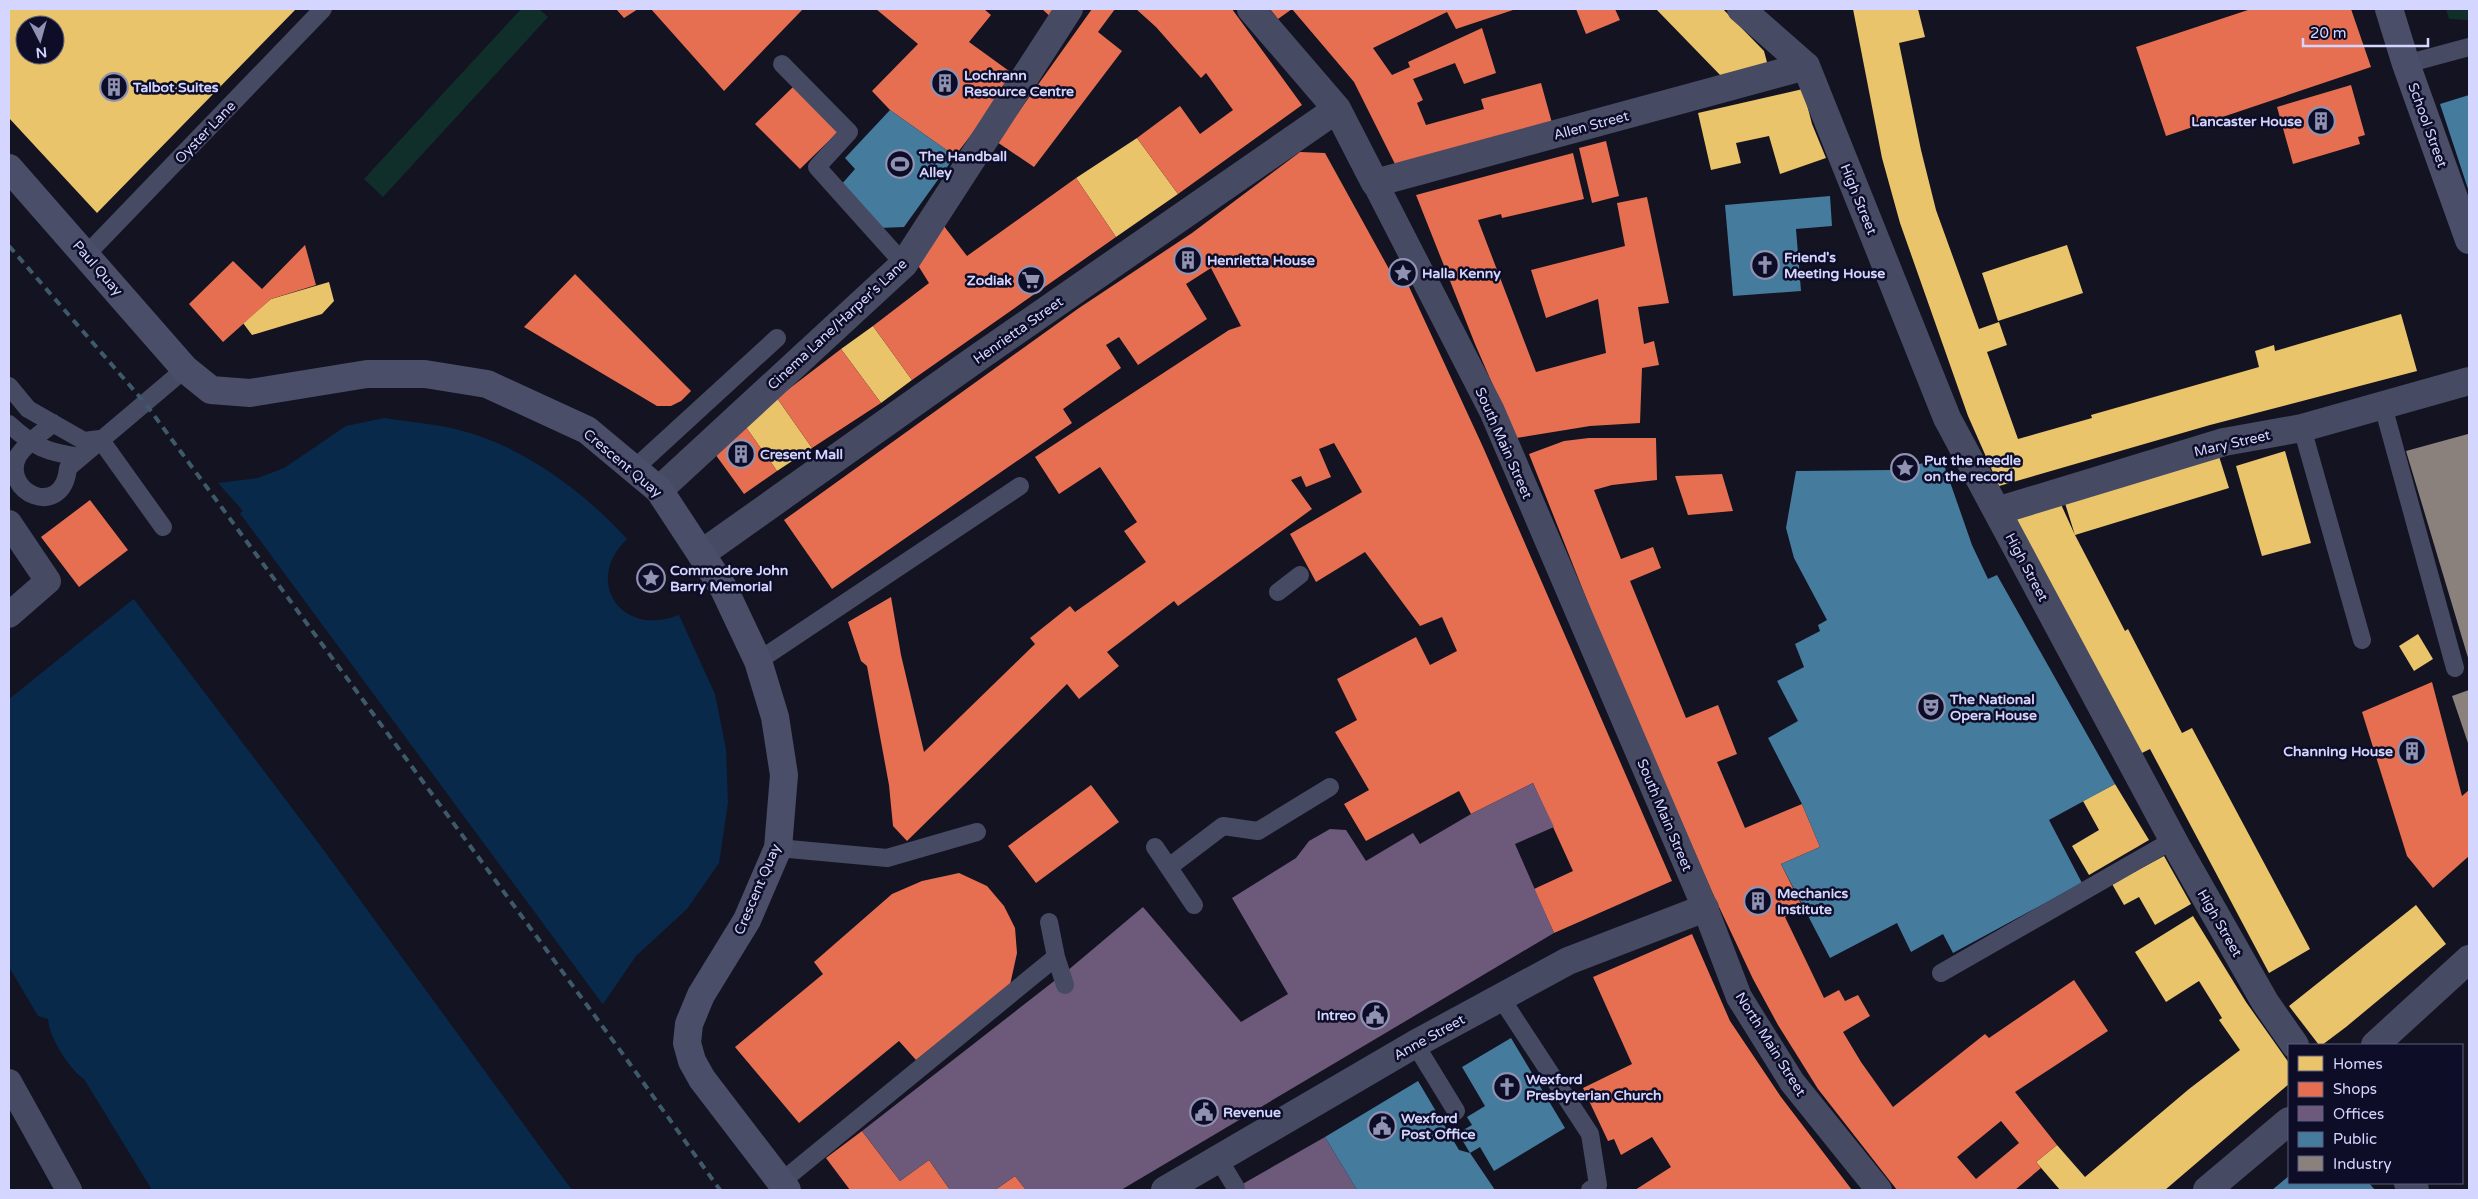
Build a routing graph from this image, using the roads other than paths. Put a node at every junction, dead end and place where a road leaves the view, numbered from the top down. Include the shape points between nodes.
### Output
1 (323, 9) edge
2 (1069, 9) edge
3 (1251, 9) edge
4 (1741, 9) edge
5 (2389, 9) edge
6 (2469, 47) edge
7 (782, 64) dead end
8 (2406, 64) junction
9 (1806, 66) junction
10 (1337, 109) junction
11 (9, 168) edge
12 (1375, 183) junction
13 (2469, 240) edge
14 (86, 255) junction
15 (904, 264) junction
16 (777, 338) dead end
17 (185, 369) junction
18 (2469, 381) edge
19 (9, 386) edge
20 (2383, 406) junction
21 (53, 423) junction
22 (9, 424) edge
23 (2302, 428) junction
24 (100, 439) junction
25 (31, 442) junction
26 (80, 457) junction
27 (634, 469) junction
28 (1020, 486) dead end
29 (659, 490) junction
30 (1997, 511) junction
31 (9, 524) edge
32 (163, 527) dead end
33 (701, 554) junction
34 (1300, 574) dead end
35 (1278, 592) dead end
36 (9, 615) edge
37 (2362, 640) dead end
38 (758, 661) junction
39 (2455, 668) dead end
40 (1330, 787) dead end
41 (977, 832) dead end
42 (2173, 840) junction
43 (1155, 847) dead end
44 (778, 848) junction
45 (1169, 867) junction
46 (1194, 905) dead end
47 (1704, 908) junction
48 (1049, 922) dead end
49 (1056, 957) junction
50 (2469, 959) edge
51 (1941, 972) dead end
52 (1065, 985) dead end
53 (1501, 998) junction
54 (1415, 1044) junction
55 (2294, 1044) edge
56 (2377, 1044) edge
57 (9, 1082) edge
58 (1456, 1111) dead end
59 (2288, 1122) edge
60 (1218, 1158) junction
61 (784, 1186) edge
62 (1236, 1188) dead end
63 (69, 1190) edge
64 (1165, 1190) edge
65 (1590, 1190) edge
66 (1879, 1190) edge
67 (2207, 1190) edge

1 - 14 lane, Oyster Lane
2 - 15 street, Cinema Lane/Harper's Lane
3 - 10 street, South Main Street
4 - 9 street
5 - 8 main road, School Street
6 - 8 lane
7 - 15 lane via 849,132 817,167
8 - 13 main road, School Street
9 - 12 street, Allen Street
9 - 30 street, High Street via 1947,418
10 - 12 street, South Main Street
10 - 33 street, Henrietta Street via 981,355
11 - 14 main road, Paul Quay
12 - 47 street, South Main Street via 1492,411
14 - 17 main road, Paul Quay
15 - 29 street, Cinema Lane/Harper's Lane
16 - 27 lane
17 - 24 lane
17 - 27 main road, Crescent Quay via 211,390 250,393 367,374 425,374 487,384 587,430
18 - 20 street, Mary Street
19 - 21 lane via 28,409
20 - 23 street, Mary Street
20 - 39 lane
21 - 24 lane via 84,441
21 - 25 lane
22 - 25 lane
23 - 30 street, Mary Street via 2224,442
23 - 37 lane
24 - 26 lane
24 - 32 lane
25 - 26 lane via 50,453
25 - 26 lane via 19,455 14,472 20,488 34,497 51,496 58,491 64,485 68,468
27 - 29 main road, Crescent Quay
28 - 38 lane
29 - 33 main road, Crescent Quay
30 - 42 street, High Street
31 - 36 street via 48,581
33 - 38 main road, Crescent Quay via 724,589
34 - 35 lane
38 - 44 main road, Crescent Quay via 775,717 784,775
40 - 45 lane via 1258,831 1223,826
41 - 44 lane via 886,858
42 - 51 lane
42 - 55 street, High Street via 2265,1002
43 - 45 lane
44 - 61 main road, Crescent Quay via 747,920 701,995 689,1024 687,1043 702,1079
45 - 46 lane
47 - 53 street, Anne Street via 1568,961
47 - 66 street, North Main Street via 1739,997 1782,1067
48 - 49 lane
49 - 52 lane
49 - 61 lane
50 - 56 street
53 - 54 street, Anne Street
53 - 65 lane via 1590,1134 1598,1185
54 - 58 lane
54 - 60 street, Anne Street via 1308,1113
57 - 63 street
59 - 67 street
60 - 62 lane
60 - 64 street, Anne Street

